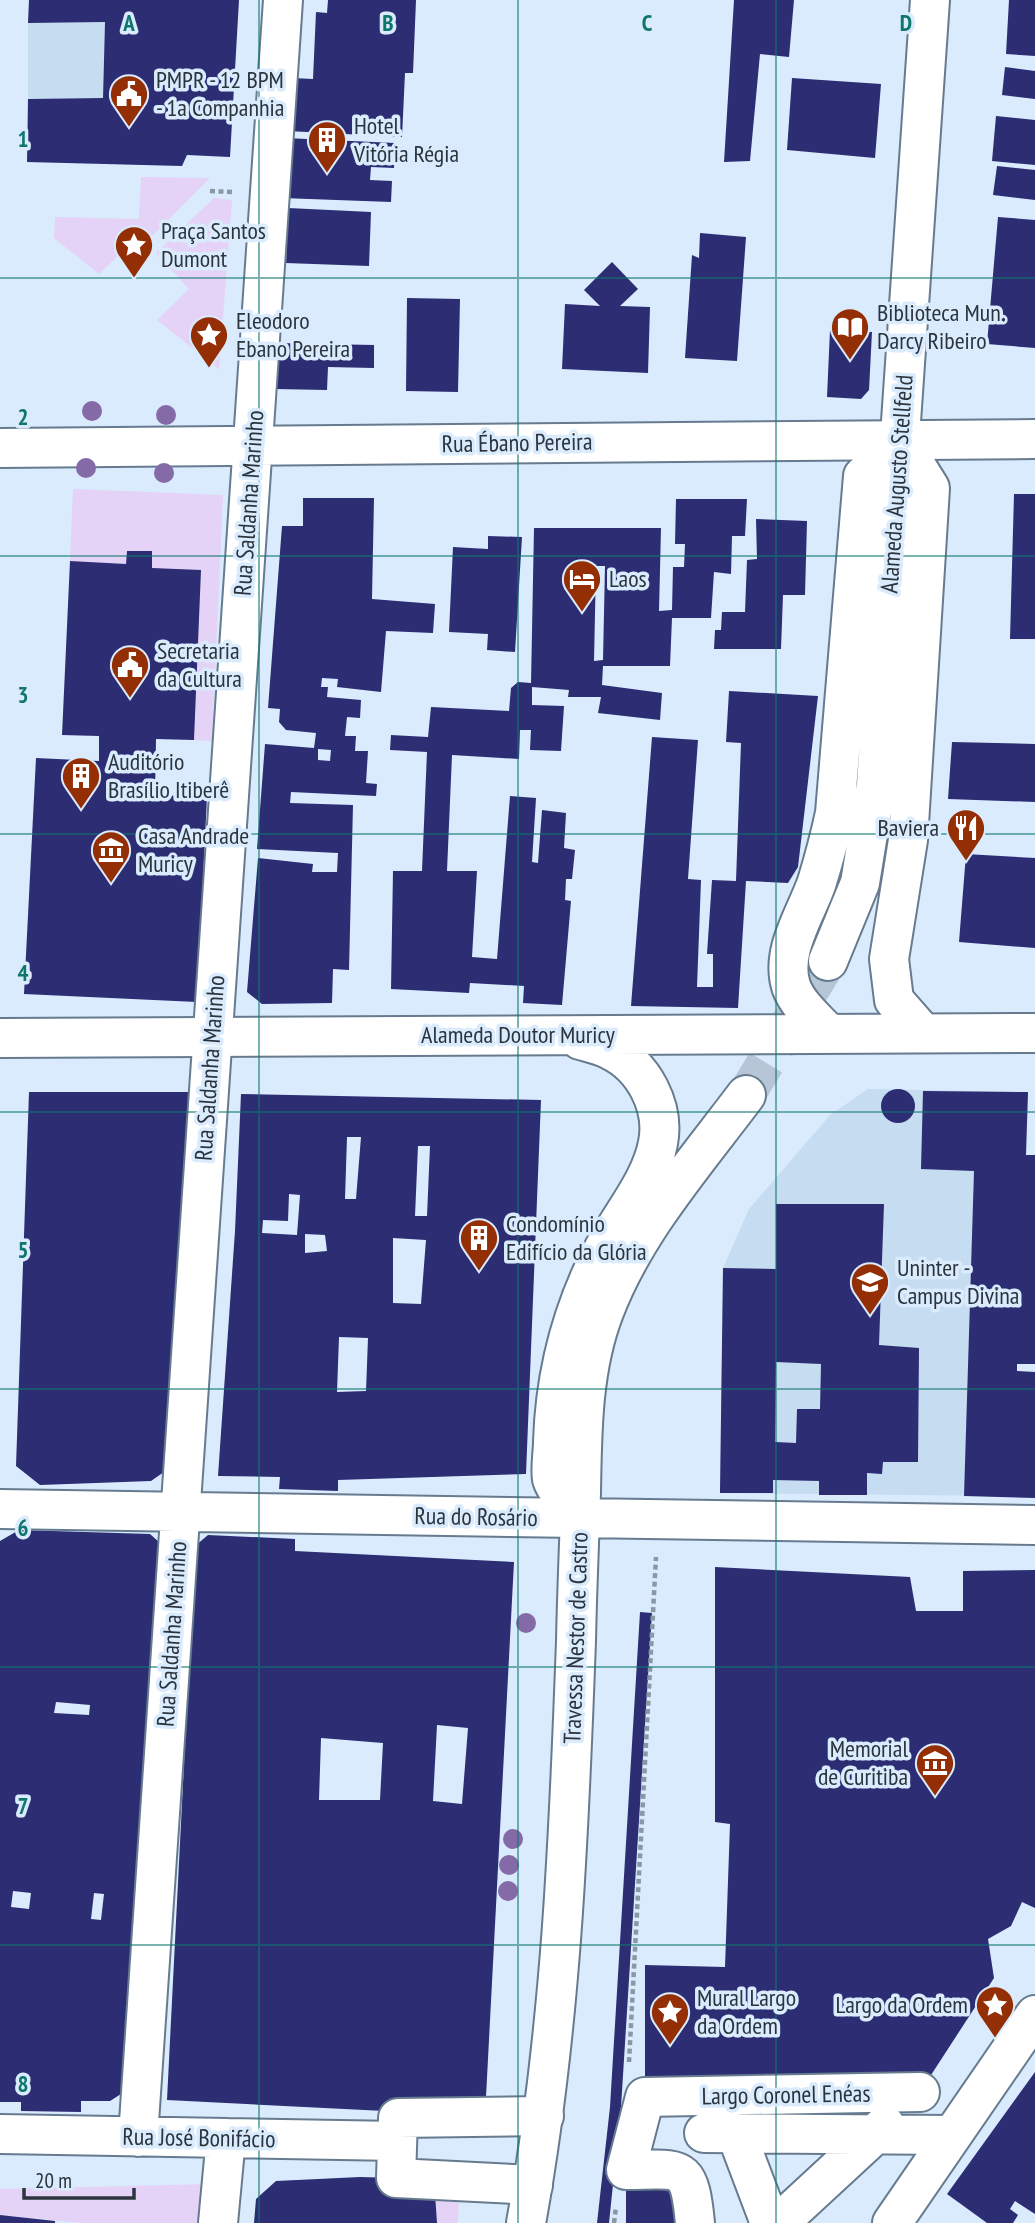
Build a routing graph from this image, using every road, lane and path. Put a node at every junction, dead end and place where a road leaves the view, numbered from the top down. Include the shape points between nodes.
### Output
1 (283, 0) edge
2 (930, 0) edge
3 (210, 191) dead end
4 (240, 193) dead end
5 (1035, 439) edge
6 (900, 440) junction
7 (253, 446) junction
8 (0, 448) edge
9 (828, 961) tunnel mouth
10 (922, 1032) junction
11 (828, 1033) junction
12 (1035, 1033) edge
13 (561, 1035) junction
14 (212, 1037) junction
15 (0, 1038) edge
16 (746, 1095) tunnel mouth
17 (0, 1509) edge
18 (180, 1512) junction
19 (580, 1518) junction
20 (658, 1521) junction
21 (1035, 1525) edge
22 (1035, 2015) edge
23 (643, 2105) junction
24 (544, 2116) junction
25 (0, 2134) edge
26 (952, 2135) junction
27 (138, 2137) junction
28 (226, 2138) junction
29 (397, 2141) junction
30 (533, 2185) junction
31 (218, 2223) edge
32 (526, 2223) edge
33 (695, 2223) edge
34 (770, 2223) edge
35 (779, 2223) edge
36 (892, 2223) edge

1 - 7 street, Rua Saldanha Marinho
2 - 6 street, Alameda Augusto Stellfeld
3 - 4 path
5 - 6 street, Rua Ébano Pereira
6 - 7 street, Rua Ébano Pereira
6 - 9 street, Alameda Augusto Stellfeld via 870,836 860,883
6 - 10 street via 930,488 908,840 889,959 894,999
6 - 11 street via 863,476 835,813 788,965 799,1001
7 - 8 street, Rua Ébano Pereira
7 - 14 street, Rua Saldanha Marinho
10 - 11 street, Alameda Doutor Muricy
10 - 12 street, Alameda Doutor Muricy
11 - 13 street, Alameda Doutor Muricy
13 - 14 street, Alameda Doutor Muricy
13 - 19 street via 611,1050 635,1067 652,1094 660,1119 658,1145 602,1251 563,1353 554,1400 552,1479
14 - 15 street, Alameda Doutor Muricy
14 - 18 street, Rua Saldanha Marinho
16 - 19 street, Travessa Nestor de Castro via 666,1203 603,1312 585,1397
17 - 18 street, Rua do Rosário
18 - 19 street, Rua do Rosário
18 - 27 street, Rua Saldanha Marinho
19 - 20 street, Rua do Rosário
19 - 24 street, Travessa Nestor de Castro via 570,1775
20 - 21 street, Rua do Rosário
20 - 23 path via 627,2104
22 - 26 street
23 - 33 street via 626,2170 674,2170 685,2178 692,2188
23 - 35 street, Largo Coronel Enéas via 645,2097 920,2092
24 - 29 street via 398,2118
24 - 30 street, Travessa Nestor de Castro
25 - 27 street, Rua José Bonifácio
26 - 34 street via 720,2133
26 - 36 street
27 - 28 street, Rua José Bonifácio
28 - 29 street, Rua José Bonifácio
28 - 31 street
29 - 30 street via 396,2178
30 - 32 street, Travessa Nestor de Castro

